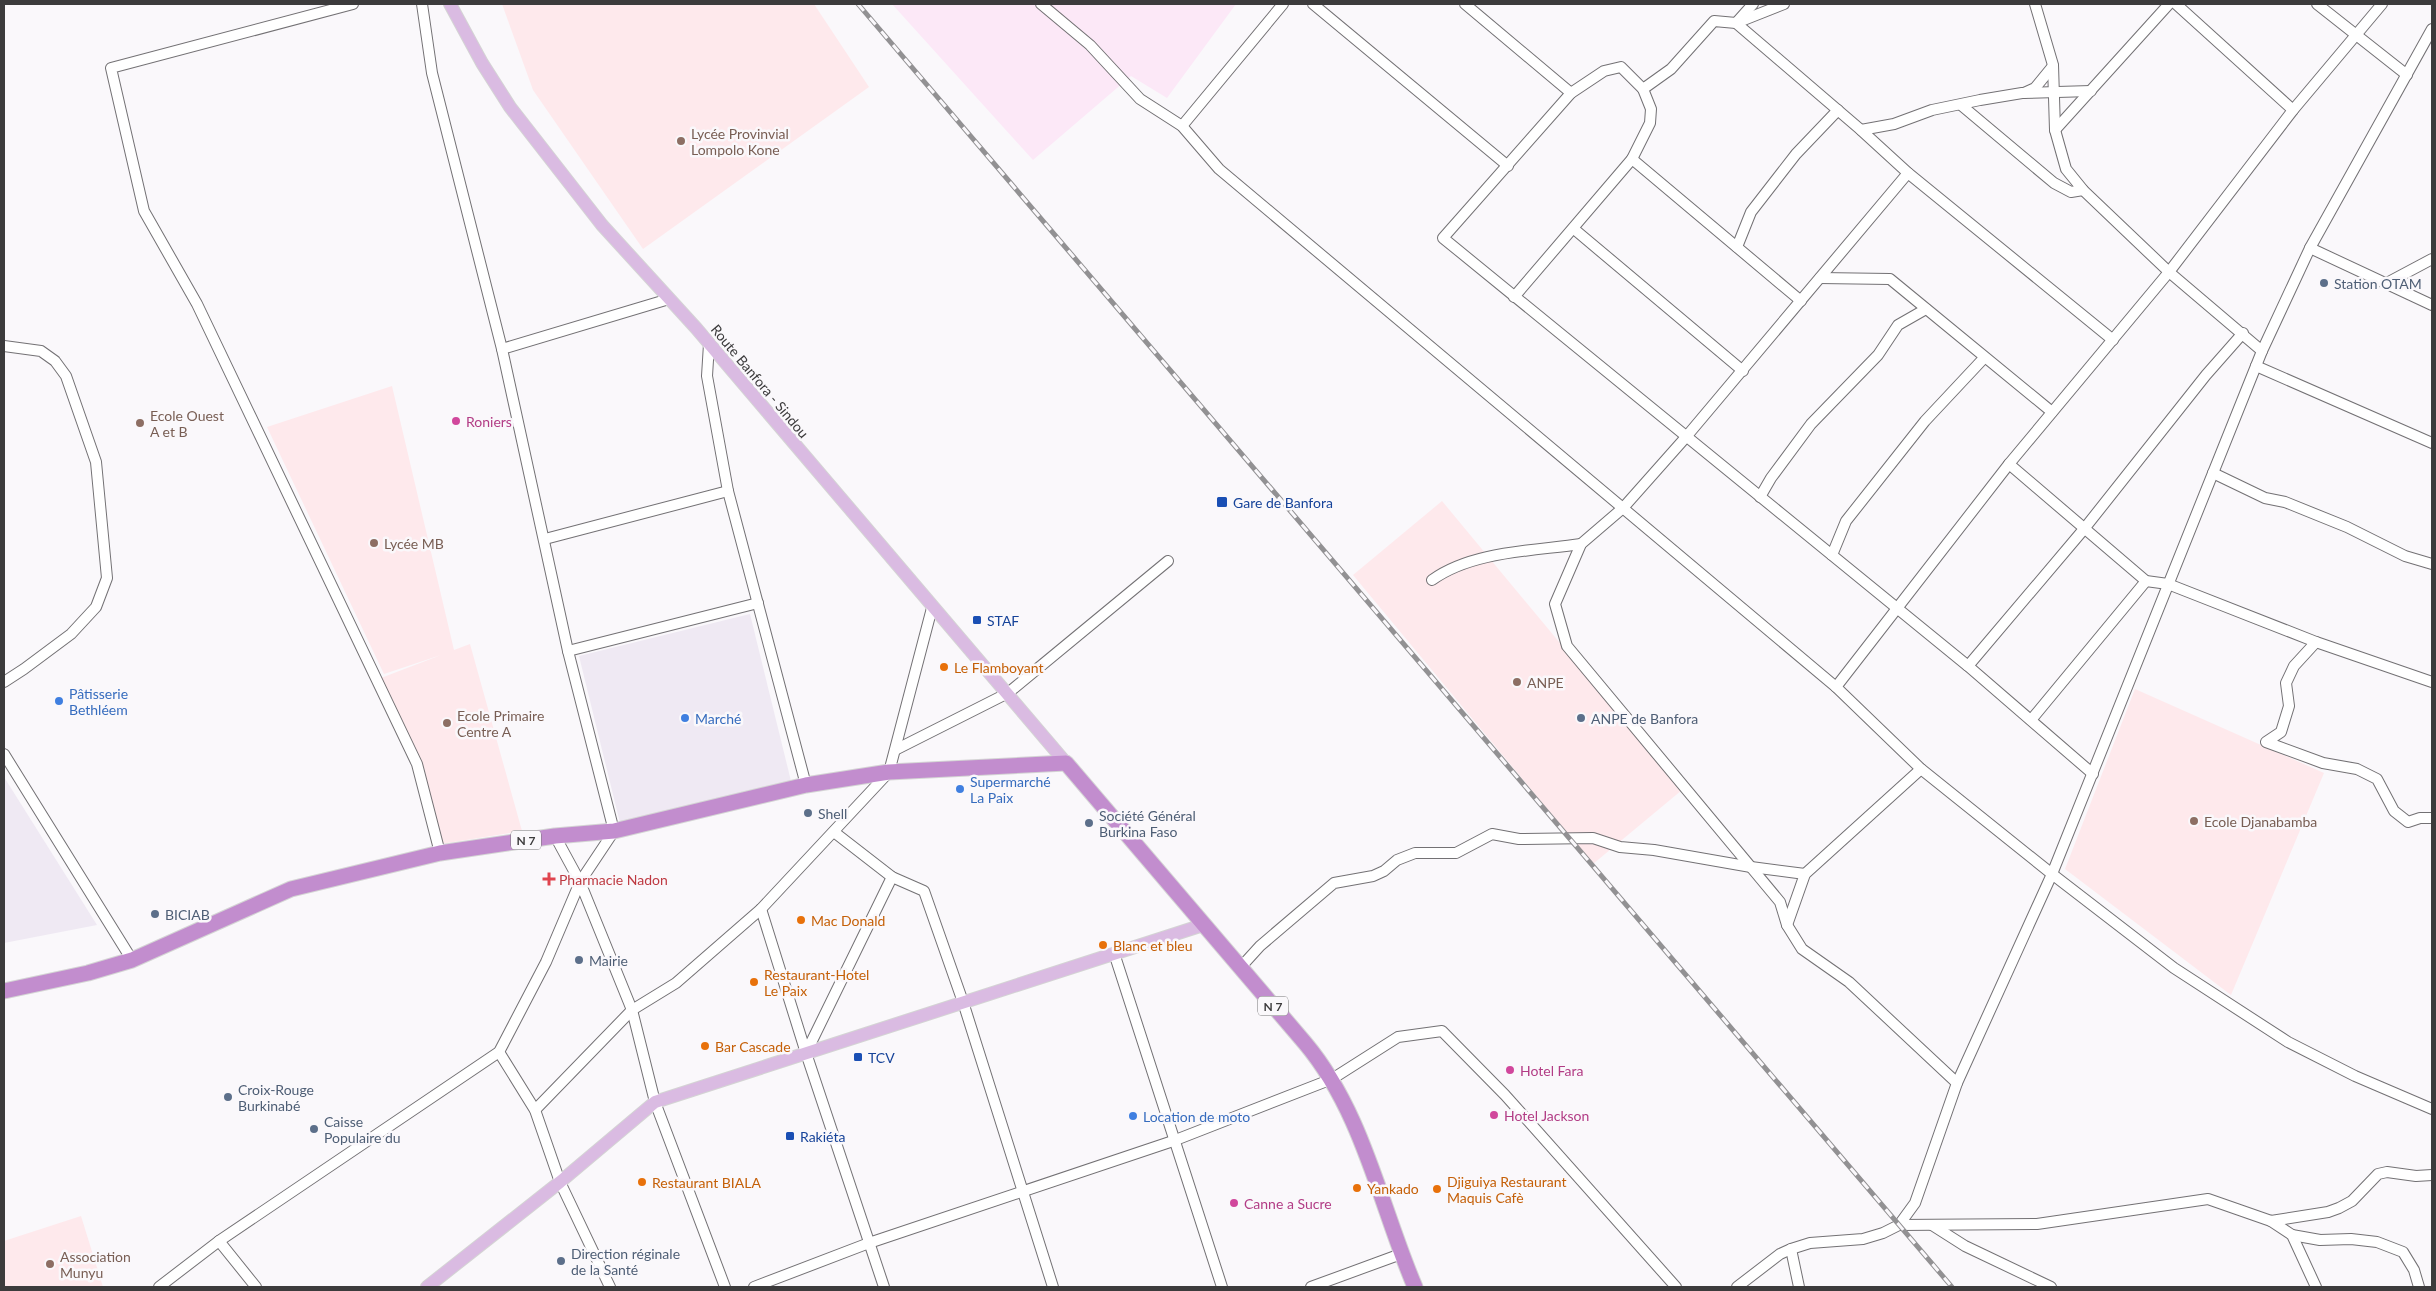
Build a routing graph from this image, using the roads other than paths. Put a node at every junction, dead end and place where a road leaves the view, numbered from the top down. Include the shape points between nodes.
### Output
1 (354, 4) edge
2 (422, 4) edge
3 (450, 4) edge
4 (1041, 4) edge
5 (1283, 4) edge
6 (1314, 4) edge
7 (1465, 4) edge
8 (1754, 4) edge
9 (1784, 4) edge
10 (2035, 4) edge
11 (2169, 4) edge
12 (2176, 4) edge
13 (2317, 4) edge
14 (2382, 4) edge
15 (1736, 23) junction
16 (2432, 29) edge
17 (2356, 35) junction
18 (2053, 65) junction
19 (2407, 75) junction
20 (1643, 89) junction
21 (2091, 91) junction
22 (1571, 93) junction
23 (2054, 93) junction
24 (2022, 94) junction
25 (1961, 105) junction
26 (1838, 110) junction
27 (2293, 110) junction
28 (1182, 126) junction
29 (1861, 130) junction
30 (2055, 130) junction
31 (1632, 159) junction
32 (1508, 166) junction
33 (1908, 173) junction
34 (2083, 190) junction
35 (1574, 229) junction
36 (1737, 247) junction
37 (2310, 248) junction
38 (2432, 259) edge
39 (2169, 272) junction
40 (1820, 278) junction
41 (2386, 284) junction
42 (1514, 297) junction
43 (669, 298) junction
44 (1801, 301) junction
45 (2432, 305) edge
46 (1926, 309) junction
47 (2243, 333) junction
48 (2113, 340) junction
49 (709, 344) junction
50 (4, 346) edge
51 (502, 350) junction
52 (2262, 351) junction
53 (1984, 358) junction
54 (2256, 366) junction
55 (1743, 371) junction
56 (2052, 412) junction
57 (1686, 437) junction
58 (2432, 443) edge
59 (2009, 464) junction
60 (2213, 472) junction
61 (728, 491) junction
62 (1760, 497) junction
63 (1623, 508) junction
64 (2084, 529) junction
65 (545, 539) junction
66 (1581, 544) junction
67 (1832, 556) junction
68 (1168, 561) dead end
69 (2432, 564) edge
70 (1432, 580) dead end
71 (2146, 581) junction
72 (2168, 584) junction
73 (758, 604) junction
74 (932, 608) junction
75 (1896, 608) junction
76 (2316, 642) junction
77 (568, 650) junction
78 (1968, 666) junction
79 (4, 682) edge
80 (2432, 682) edge
81 (1836, 687) junction
82 (1008, 693) junction
83 (2031, 720) junction
84 (897, 749) junction
85 (4, 754) edge
86 (1066, 763) junction
87 (1921, 769) junction
88 (889, 772) junction
89 (2093, 774) junction
90 (806, 784) junction
91 (2432, 818) edge
92 (614, 831) junction
93 (834, 832) junction
94 (554, 836) junction
95 (440, 853) junction
96 (1751, 867) junction
97 (1804, 874) junction
98 (2052, 874) junction
99 (892, 877) junction
100 (580, 882) junction
101 (761, 909) junction
102 (1203, 924) junction
103 (1787, 925) junction
104 (1114, 953) junction
105 (132, 960) junction
106 (1240, 968) junction
107 (4, 991) edge
108 (963, 1002) junction
109 (632, 1010) junction
110 (499, 1052) junction
111 (806, 1053) junction
112 (1332, 1079) junction
113 (1957, 1083) junction
114 (655, 1102) junction
115 (2432, 1109) edge
116 (535, 1110) junction
117 (1173, 1141) junction
118 (2416, 1176) junction
119 (2432, 1176) edge
120 (560, 1182) junction
121 (2432, 1183) edge
122 (1022, 1192) junction
123 (2271, 1222) junction
124 (1899, 1225) junction
125 (1931, 1225) junction
126 (2292, 1235) junction
127 (220, 1241) junction
128 (869, 1243) junction
129 (1791, 1249) junction
130 (1401, 1254) junction
131 (160, 1287) edge
132 (256, 1287) edge
133 (427, 1287) edge
134 (610, 1287) edge
135 (725, 1287) edge
136 (754, 1287) edge
137 (884, 1287) edge
138 (1053, 1287) edge
139 (1222, 1287) edge
140 (1311, 1287) edge
141 (1415, 1287) edge
142 (1676, 1287) edge
143 (1737, 1287) edge
144 (1799, 1287) edge
145 (2051, 1287) edge
146 (2316, 1287) edge
147 (2419, 1287) edge

1 - 95 street via 111,68 144,211 197,304 416,764
2 - 51 street via 432,74
3 - 43 main road, Route Banfora - Sindou via 510,107 602,225
4 - 28 street via 1090,45 1140,99
5 - 28 street
6 - 32 street
7 - 22 street
8 - 15 street
9 - 15 street
10 - 18 street
11 - 21 street
12 - 27 street
13 - 17 street
14 - 17 street
15 - 20 street via 1714,21 1671,69
15 - 26 street
16 - 19 street
17 - 19 street
17 - 27 street
18 - 23 street
18 - 24 street via 2035,88
19 - 37 street
20 - 22 street via 1621,67 1604,71
20 - 31 street via 1651,109 1650,123
21 - 23 street
21 - 30 street
22 - 32 street
23 - 24 street
23 - 30 street
24 - 25 street
25 - 29 street
25 - 34 street via 2054,183 2071,192
26 - 29 street
26 - 36 street via 1796,154 1751,212
27 - 39 street
28 - 63 street via 1219,169
29 - 33 street
30 - 34 street via 2066,169
31 - 35 street
31 - 36 street
32 - 42 street via 1443,238
33 - 40 street
33 - 48 street
34 - 39 street
35 - 42 street
35 - 55 street
36 - 44 street
37 - 41 street
37 - 52 street
38 - 41 street
39 - 47 street
39 - 48 street
40 - 44 street
40 - 46 street via 1890,279
41 - 45 street
42 - 57 street
43 - 49 main road, Route Banfora - Sindou
43 - 51 street
44 - 55 street
46 - 53 street
46 - 62 street via 1898,325 1878,355 1811,424
47 - 52 street
47 - 64 street
48 - 56 street
49 - 61 street via 707,376
49 - 74 main road, Route Banfora - Sindou
50 - 79 street via 41,351 55,361 66,376 96,462 107,578 96,607 71,634
51 - 65 street
52 - 54 street
53 - 56 street
53 - 67 street via 1926,421 1846,520
54 - 58 street
54 - 60 street
55 - 57 street
56 - 59 street
57 - 62 street
57 - 63 street
59 - 64 street
59 - 75 street
60 - 69 street via 2265,498 2285,502 2405,556
60 - 72 street
61 - 65 street
61 - 73 street
62 - 67 street
63 - 66 street
63 - 81 street
64 - 71 street
64 - 78 street
65 - 77 street
66 - 70 street via 1471,560
66 - 96 street via 1555,604 1567,646
67 - 75 street
68 - 82 street
71 - 72 street
71 - 83 street
72 - 76 street
72 - 89 street
73 - 77 street
73 - 90 street
74 - 82 main road, Route Banfora - Sindou
74 - 84 street
75 - 78 street
75 - 81 street
76 - 80 street
76 - 91 street via 2294,666 2286,683 2289,706 2281,732 2266,742 2377,779 2394,811 2408,822
77 - 92 street
78 - 83 street
81 - 87 street
82 - 84 street
82 - 86 main road, Route Banfora - Sindou
83 - 89 street
84 - 88 street
85 - 105 street
86 - 88 highway, N 7
86 - 102 highway, N 7
87 - 97 street
87 - 98 street
88 - 90 highway, N 7
88 - 93 street
89 - 98 street
90 - 92 highway, N 7
92 - 94 highway, N 7
92 - 100 street
93 - 99 street
93 - 101 street
94 - 95 highway, N 7
94 - 100 street
95 - 105 highway, N 7 via 291,889
96 - 97 street
96 - 103 street via 1780,902
96 - 106 street via 1620,847 1593,838 1519,838 1492,834 1456,853 1414,853 1373,876 1334,883 1260,946
97 - 103 street
98 - 113 street
98 - 115 street via 2174,968 2288,1042 2355,1076
99 - 108 street via 924,891
99 - 111 street
100 - 109 street
100 - 110 street via 546,962
101 - 109 street via 676,983
101 - 111 street
102 - 104 main road
102 - 106 highway, N 7
103 - 113 street via 1802,948 1849,982
104 - 108 main road
104 - 117 street
105 - 107 highway, N 7
106 - 112 highway, N 7 via 1322,1063
108 - 111 main road
108 - 122 street
109 - 114 street
109 - 116 street
110 - 116 street
110 - 127 street
111 - 114 main road
111 - 128 street
112 - 117 street
112 - 130 highway, N 7 via 1360,1139
112 - 142 street via 1398,1037 1442,1031 1505,1095
113 - 124 street via 1915,1203
114 - 120 main road
114 - 135 street
116 - 120 street
117 - 122 street
117 - 139 street
118 - 119 street
118 - 121 street
118 - 123 street via 2388,1172 2378,1174 2352,1201 2339,1208
120 - 133 main road
120 - 134 street
122 - 128 street
122 - 138 street
123 - 125 street via 2208,1199 2037,1224
123 - 126 street
124 - 125 street
124 - 129 street via 1862,1240 1810,1243
125 - 145 street via 1965,1246
126 - 146 street
126 - 147 street via 2320,1240 2377,1242 2403,1252 2414,1270
127 - 131 street
127 - 132 street
128 - 136 street
128 - 137 street
129 - 143 street
129 - 144 street
130 - 140 street
130 - 141 highway, N 7

